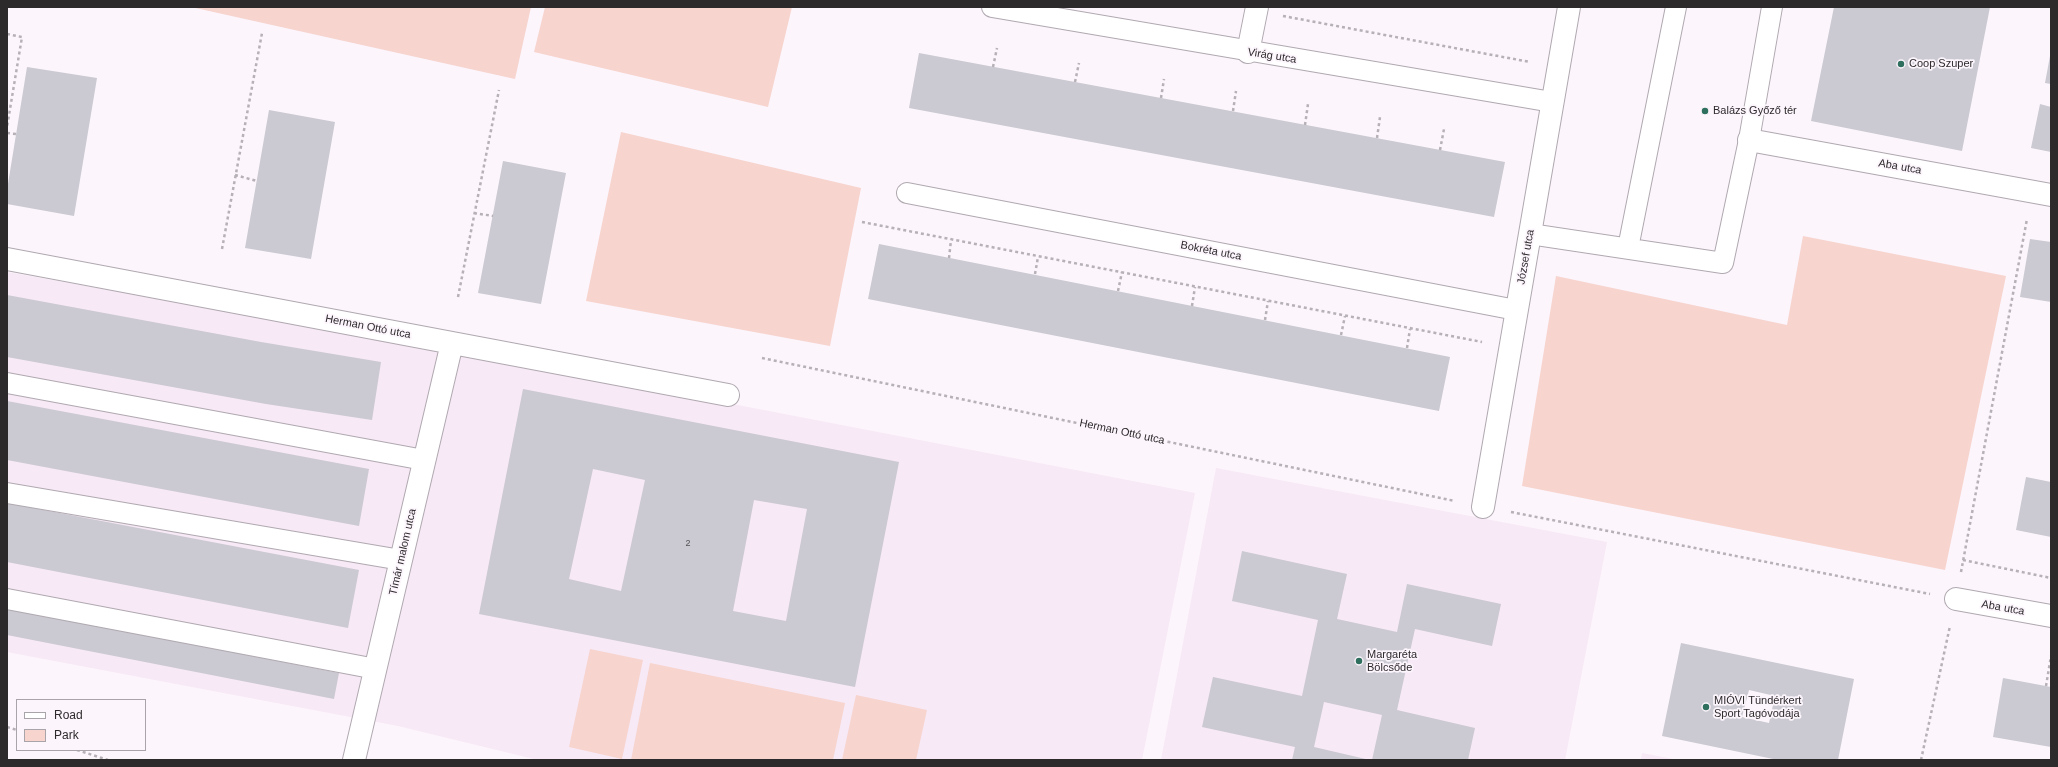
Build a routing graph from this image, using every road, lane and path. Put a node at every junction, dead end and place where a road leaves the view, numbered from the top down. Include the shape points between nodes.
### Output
1 (992, 7) edge
2 (1569, 7) edge
3 (1676, 7) edge
4 (1772, 7) edge
5 (1256, 9) edge
6 (262, 33) dead end
7 (7, 34) edge
8 (998, 48) dead end
9 (1248, 52) junction
10 (1079, 63) dead end
11 (1532, 63) dead end
12 (993, 67) dead end
13 (1164, 78) dead end
14 (1075, 82) dead end
15 (499, 90) dead end
16 (1236, 92) dead end
17 (1161, 98) dead end
18 (1552, 102) junction
19 (1308, 104) dead end
20 (1233, 111) dead end
21 (1380, 117) dead end
22 (1305, 125) dead end
23 (7, 127) edge
24 (1444, 129) dead end
25 (7, 133) edge
26 (16, 134) dead end
27 (1377, 138) dead end
28 (1749, 140) junction
29 (1440, 150) dead end
30 (235, 176) junction
31 (257, 181) dead end
32 (907, 193) dead end
33 (2042, 193) edge
34 (474, 213) junction
35 (493, 216) dead end
36 (862, 222) dead end
37 (1530, 234) junction
38 (951, 240) junction
39 (1628, 248) junction
40 (222, 249) dead end
41 (1038, 257) junction
42 (949, 258) dead end
43 (7, 259) edge
44 (1122, 272) junction
45 (1036, 274) dead end
46 (1195, 287) junction
47 (1118, 291) dead end
48 (458, 297) dead end
49 (1268, 301) junction
50 (1192, 306) dead end
51 (1516, 310) junction
52 (1345, 316) junction
53 (1265, 320) dead end
54 (1410, 329) junction
55 (1341, 335) dead end
56 (1483, 342) dead end
57 (452, 343) junction
58 (1407, 348) dead end
59 (762, 358) dead end
60 (7, 383) edge
61 (728, 395) dead end
62 (424, 460) junction
63 (7, 493) edge
64 (1483, 507) junction
65 (401, 560) junction
66 (1963, 560) junction
67 (2051, 578) edge
68 (7, 599) edge
69 (1956, 599) junction
70 (2051, 616) edge
71 (2051, 656) edge
72 (376, 669) junction
73 (2046, 686) dead end
74 (80, 751) edge
75 (108, 760) edge
76 (354, 760) edge
77 (1921, 760) edge

1 - 9 lane, Virág utca
2 - 18 street, József utca
3 - 39 lane
4 - 28 lane
5 - 9 street
5 - 11 path
6 - 30 path
7 - 23 path via 22,37
8 - 12 path
9 - 18 lane, Virág utca
10 - 14 path
13 - 17 path
15 - 34 path
16 - 20 path
18 - 37 street, József utca
19 - 22 path
21 - 27 path
24 - 29 path
25 - 26 path
28 - 33 street, Aba utca
28 - 39 lane via 1724,263
30 - 31 path
30 - 40 path
32 - 51 lane, Bokréta utca
33 - 66 path
34 - 35 path
34 - 48 path
36 - 38 path
37 - 39 lane
37 - 51 street, József utca
38 - 41 path
38 - 42 path
41 - 44 path
41 - 45 path
43 - 57 street, Herman Ottó utca
44 - 46 path
44 - 47 path
46 - 49 path
46 - 50 path
49 - 52 path
49 - 53 path
51 - 64 street, József utca
52 - 54 path
52 - 55 path
54 - 56 path
54 - 58 path
57 - 61 street, Herman Ottó utca
57 - 62 street, Tímár malom utca
59 - 64 path, Herman Ottó utca
60 - 62 lane
62 - 65 street, Tímár malom utca
63 - 65 lane
64 - 69 path, Herman Ottó utca
65 - 72 street, Tímár malom utca
66 - 67 path
66 - 69 path
68 - 72 lane
69 - 70 street, Aba utca
69 - 77 path
71 - 73 path
72 - 76 street, Tímár malom utca
74 - 75 path

